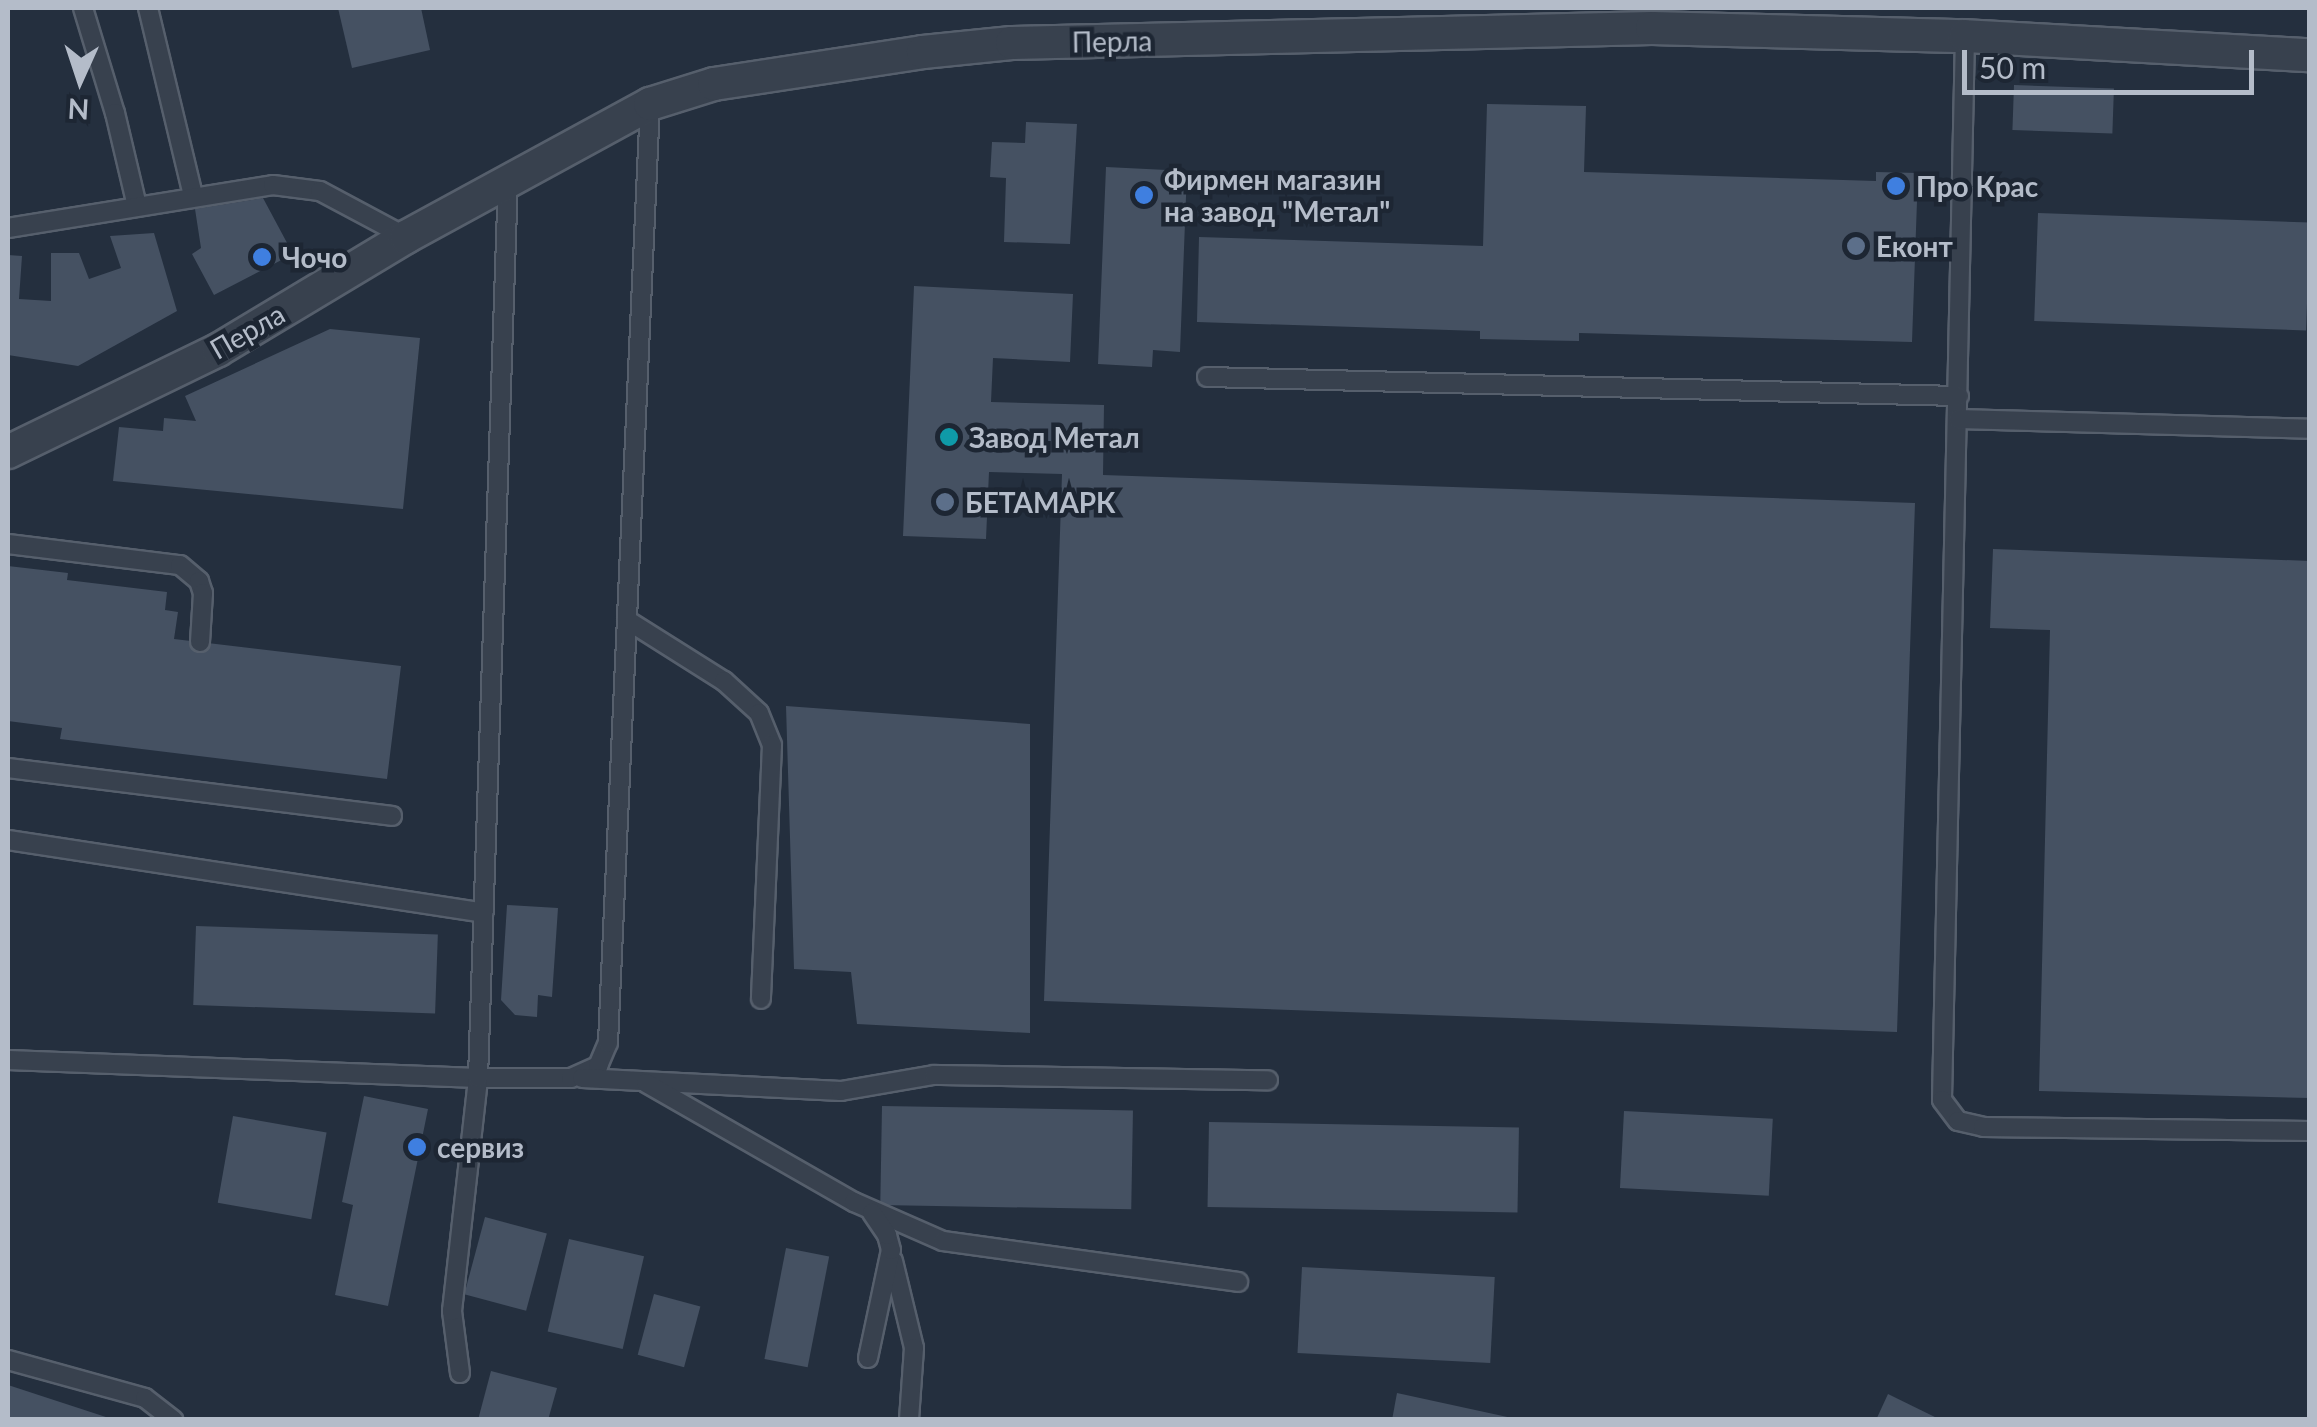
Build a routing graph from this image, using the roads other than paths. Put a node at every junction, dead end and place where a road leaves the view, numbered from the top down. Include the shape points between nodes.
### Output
1 (83, 8) edge
2 (148, 8) edge
3 (1652, 18) edge
4 (1965, 36) junction
5 (2310, 54) edge
6 (650, 104) junction
7 (508, 179) junction
8 (193, 195) junction
9 (137, 206) junction
10 (8, 228) edge
11 (406, 237) junction
12 (1208, 376) dead end
13 (1959, 396) junction
14 (1958, 419) junction
15 (2310, 429) edge
16 (8, 452) edge
17 (8, 544) edge
18 (627, 620) junction
19 (200, 642) dead end
20 (8, 768) edge
21 (392, 816) dead end
22 (8, 840) edge
23 (483, 913) junction
24 (761, 999) dead end
25 (8, 1060) edge
26 (478, 1078) junction
27 (571, 1078) junction
28 (642, 1080) junction
29 (1268, 1080) dead end
30 (2310, 1132) edge
31 (854, 1202) junction
32 (891, 1250) junction
33 (1238, 1282) dead end
34 (868, 1358) dead end
35 (8, 1360) edge
36 (460, 1373) dead end
37 (173, 1420) edge
38 (909, 1420) edge

1 - 9 lane
2 - 8 lane
3 - 4 street, Перла
3 - 6 street, Перла via 1012,44 714,84
4 - 5 street, Перла
4 - 13 lane
6 - 7 street, Перла
6 - 18 lane
7 - 11 street, Перла
7 - 23 lane
8 - 9 lane
8 - 11 lane via 273,186 320,191
9 - 10 lane
11 - 16 street, Перла via 218,350
12 - 13 lane
13 - 14 lane
14 - 15 lane
14 - 30 lane via 1942,1100 1958,1121 1984,1127
17 - 19 lane via 180,565 203,593
18 - 24 lane via 724,681 760,713 772,744
18 - 27 lane via 608,1042 598,1066
20 - 21 lane
22 - 23 lane
23 - 26 lane
25 - 26 lane
26 - 27 lane
26 - 36 lane via 452,1311
27 - 28 lane
28 - 29 lane via 841,1091 934,1075
28 - 31 lane
31 - 32 lane via 880,1220
31 - 33 lane via 943,1241
32 - 34 lane
32 - 38 lane via 914,1348
35 - 37 lane via 146,1398

